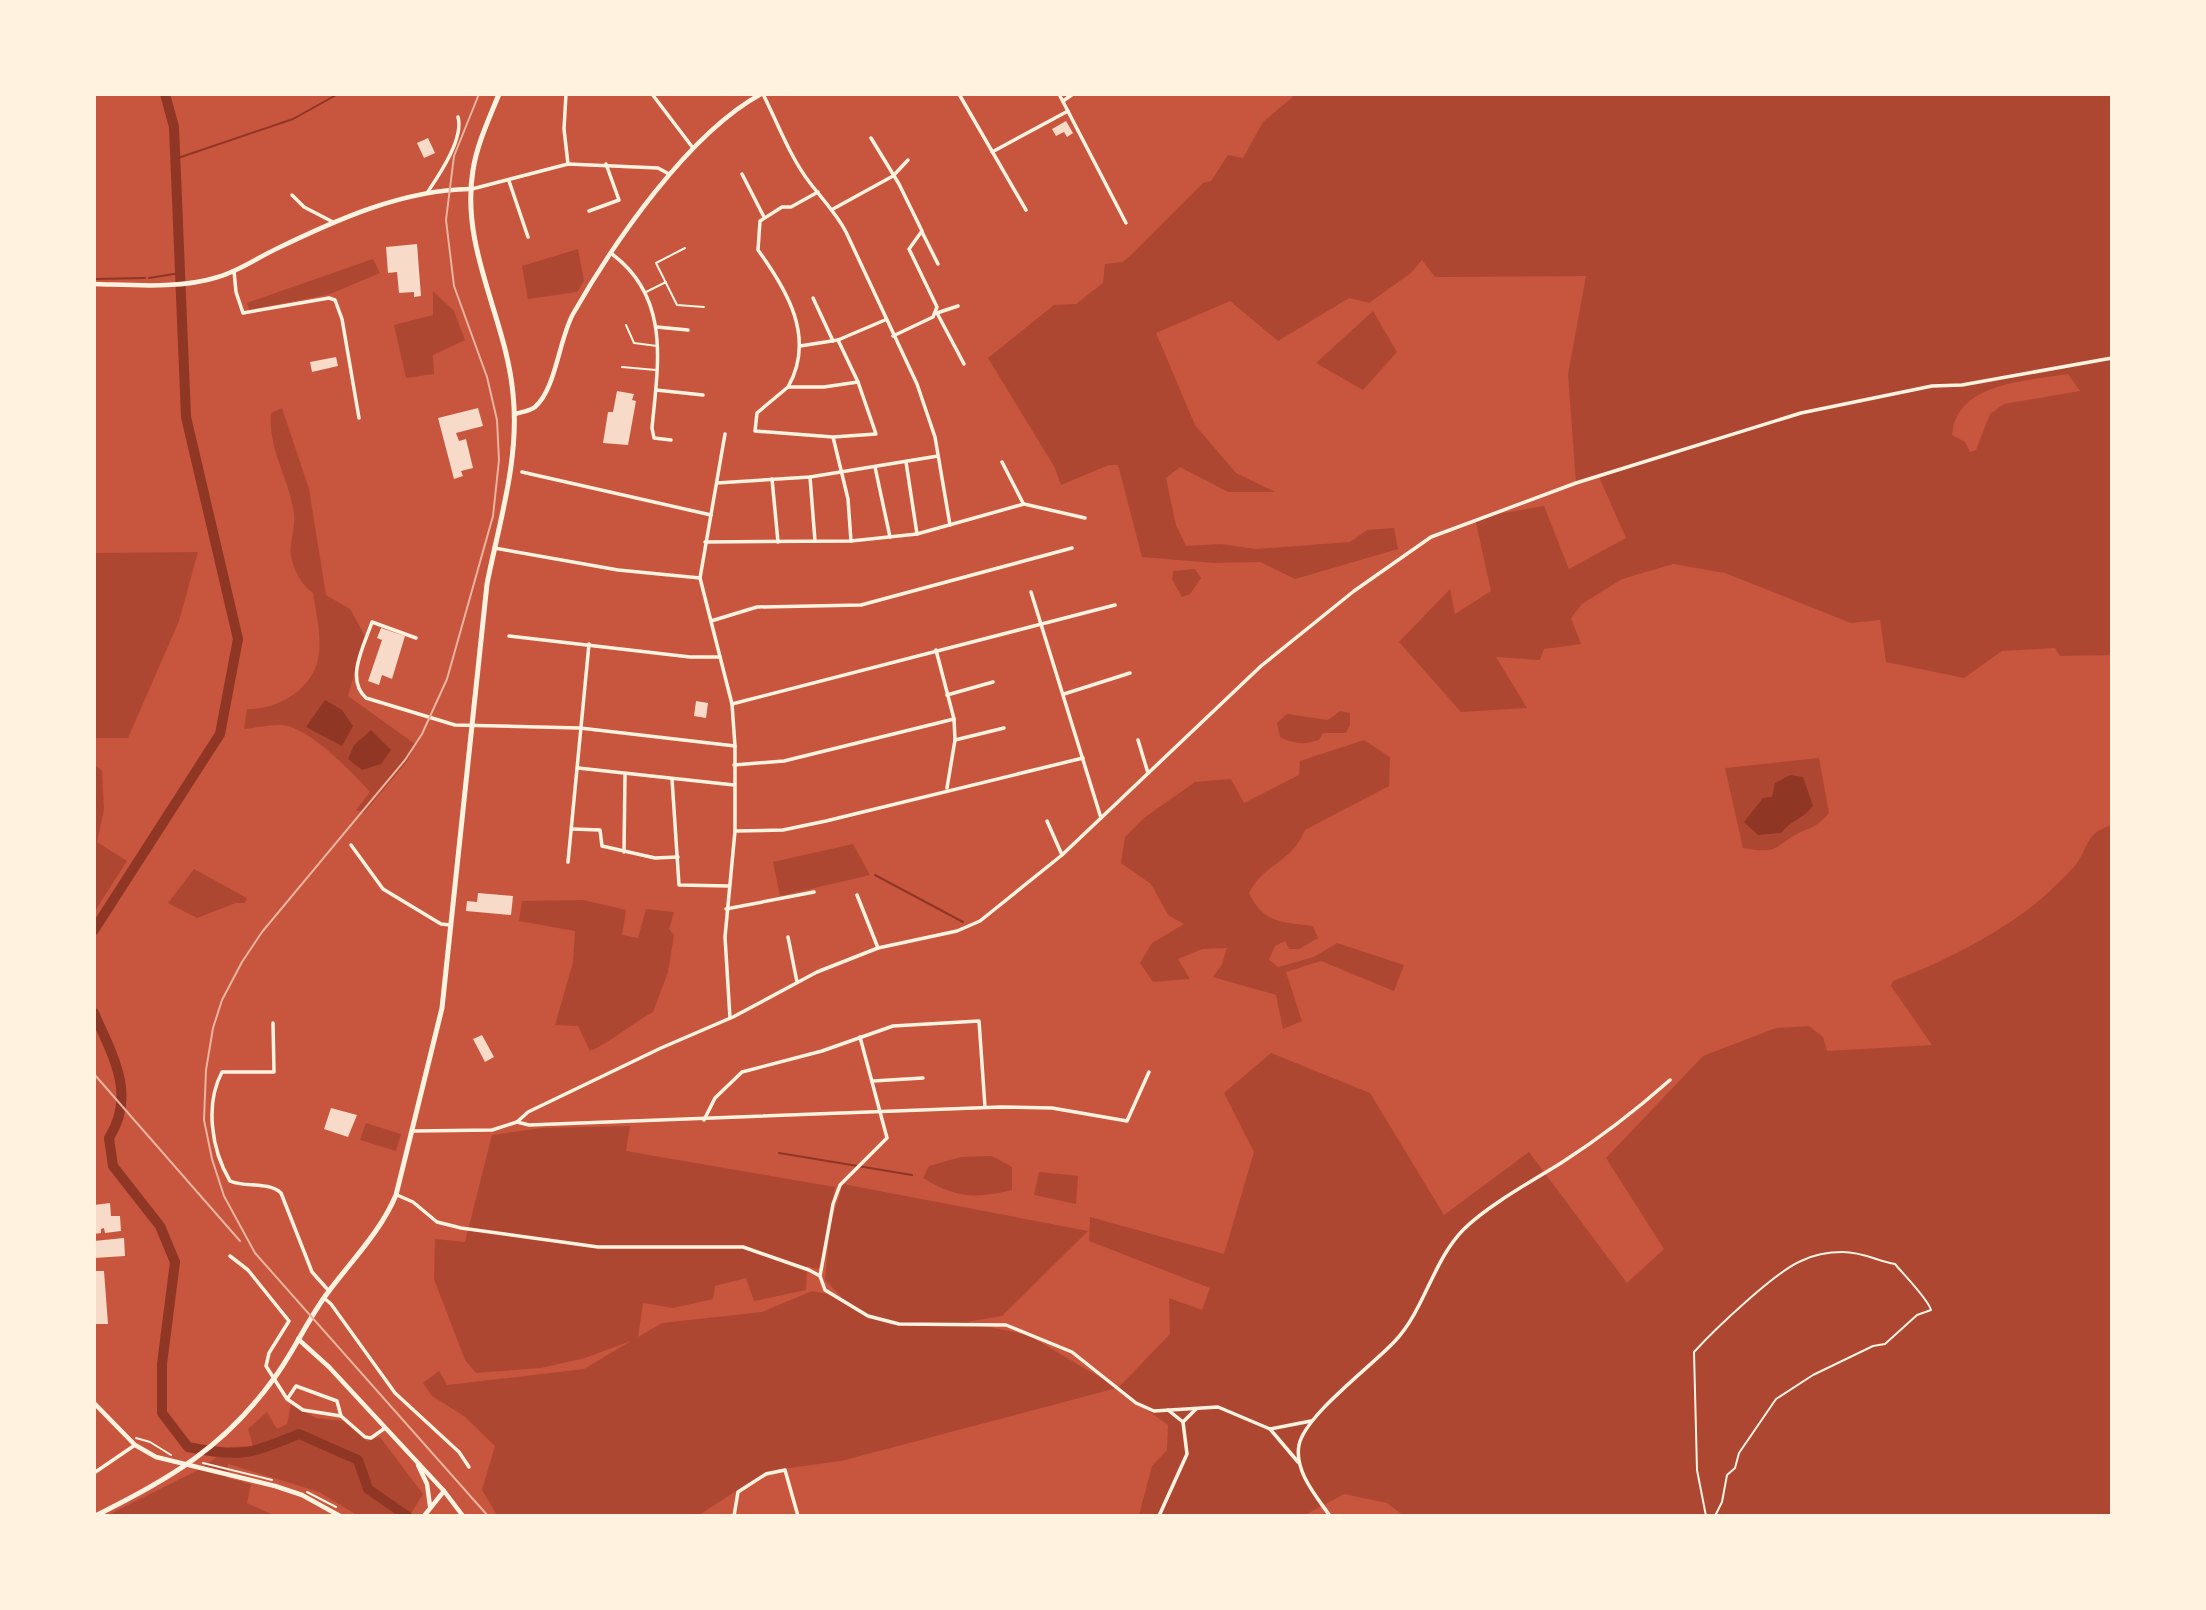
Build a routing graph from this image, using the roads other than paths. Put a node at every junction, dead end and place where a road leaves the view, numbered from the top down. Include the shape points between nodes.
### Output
1 (499, 94) edge
2 (566, 94) edge
3 (652, 94) edge
4 (762, 94) edge
5 (959, 94) edge
6 (1059, 94) edge
7 (1073, 94) edge
8 (752, 97) edge
9 (1063, 101) junction
10 (1068, 111) junction
11 (458, 117) dead end
12 (871, 138) dead end
13 (693, 148) junction
14 (992, 152) junction
15 (908, 160) dead end
16 (568, 164) junction
17 (606, 164) junction
18 (669, 174) junction
19 (742, 174) dead end
20 (893, 176) junction
21 (509, 181) junction
22 (470, 189) junction
23 (818, 192) junction
24 (427, 193) junction
25 (292, 195) dead end
26 (833, 209) junction
27 (1026, 210) dead end
28 (589, 211) dead end
29 (764, 216) junction
30 (335, 223) junction
31 (1126, 223) dead end
32 (922, 231) junction
33 (528, 237) dead end
34 (685, 248) dead end
35 (612, 254) junction
36 (938, 264) dead end
37 (234, 271) junction
38 (667, 282) junction
39 (94, 284) edge
40 (644, 292) junction
41 (813, 298) dead end
42 (958, 306) dead end
43 (704, 307) dead end
44 (937, 313) junction
45 (885, 320) junction
46 (626, 325) dead end
47 (657, 327) junction
48 (688, 330) dead end
49 (893, 336) junction
50 (835, 341) junction
51 (658, 346) junction
52 (800, 346) junction
53 (2112, 358) edge
54 (964, 364) dead end
55 (621, 367) dead end
56 (657, 370) junction
57 (858, 382) junction
58 (788, 387) junction
59 (656, 390) junction
60 (703, 395) dead end
61 (515, 414) junction
62 (359, 418) dead end
63 (725, 434) dead end
64 (833, 438) junction
65 (671, 440) dead end
66 (938, 456) junction
67 (1002, 461) dead end
68 (906, 462) junction
69 (875, 467) junction
70 (522, 472) dead end
71 (842, 472) junction
72 (810, 477) junction
73 (772, 479) junction
74 (717, 483) junction
75 (1024, 504) junction
76 (711, 515) junction
77 (1085, 518) dead end
78 (950, 525) junction
79 (917, 534) junction
80 (890, 537) junction
81 (815, 541) junction
82 (851, 541) junction
83 (705, 542) junction
84 (778, 542) junction
85 (494, 548) junction
86 (1072, 548) dead end
87 (700, 578) junction
88 (1031, 592) dead end
89 (1115, 605) dead end
90 (711, 621) junction
91 (1040, 622) junction
92 (509, 636) dead end
93 (416, 638) dead end
94 (589, 644) junction
95 (936, 650) junction
96 (720, 657) junction
97 (1130, 673) dead end
98 (993, 682) dead end
99 (1064, 694) junction
100 (947, 695) junction
101 (732, 704) junction
102 (954, 719) junction
103 (470, 726) junction
104 (580, 728) junction
105 (1004, 728) dead end
106 (955, 740) junction
107 (1138, 740) dead end
108 (735, 746) junction
109 (1083, 758) junction
110 (734, 765) junction
111 (578, 768) junction
112 (625, 773) junction
113 (1148, 773) junction
114 (672, 779) junction
115 (734, 785) junction
116 (947, 790) junction
117 (1101, 818) junction
118 (1047, 821) dead end
119 (572, 829) junction
120 (735, 831) junction
121 (351, 845) dead end
122 (624, 852) junction
123 (1062, 855) junction
124 (678, 857) junction
125 (568, 862) dead end
126 (729, 886) junction
127 (814, 892) dead end
128 (857, 895) dead end
129 (726, 909) junction
130 (450, 925) junction
131 (788, 937) dead end
132 (878, 948) junction
133 (797, 982) junction
134 (730, 1018) junction
135 (273, 1023) dead end
136 (860, 1037) junction
137 (1149, 1072) dead end
138 (923, 1078) dead end
139 (1670, 1080) dead end
140 (873, 1081) junction
141 (985, 1108) junction
142 (882, 1114) junction
143 (704, 1120) junction
144 (517, 1122) junction
145 (414, 1131) junction
146 (396, 1195) junction
147 (230, 1256) dead end
148 (820, 1276) junction
149 (329, 1291) junction
150 (322, 1301) junction
151 (298, 1339) junction
152 (287, 1399) junction
153 (94, 1404) edge
154 (1198, 1408) junction
155 (1168, 1410) junction
156 (341, 1416) junction
157 (1311, 1421) junction
158 (1183, 1422) junction
159 (385, 1428) junction
160 (1270, 1429) junction
161 (135, 1445) junction
162 (416, 1461) junction
163 (1299, 1462) junction
164 (469, 1467) dead end
165 (94, 1473) edge
166 (444, 1491) junction
167 (430, 1508) junction
168 (96, 1516) edge
169 (340, 1516) edge
170 (424, 1516) edge
171 (463, 1516) edge
172 (734, 1516) edge
173 (798, 1516) edge
174 (1159, 1516) edge
175 (1330, 1516) edge

1 - 22 main road via 480,142
2 - 16 street
3 - 13 street
4 - 8 street
4 - 23 street via 795,159
5 - 14 street
6 - 9 street
7 - 9 street
8 - 13 street
9 - 10 street
10 - 14 street
10 - 31 street
11 - 24 street via 460,124 447,164
12 - 20 street
13 - 18 street
14 - 27 street
15 - 20 street
16 - 17 street
16 - 21 street
17 - 18 street via 658,168
17 - 28 street via 619,200
18 - 35 street
19 - 29 street
20 - 26 street
20 - 32 street
21 - 22 street
21 - 33 street
22 - 24 street
22 - 61 main road via 475,246 507,351
23 - 26 street
23 - 29 street
24 - 30 street
25 - 30 street via 304,207
26 - 45 street
29 - 52 street via 758,250 783,284 796,314
30 - 37 street
32 - 36 street
32 - 44 street via 909,249
34 - 38 lane via 656,263
35 - 40 street via 630,268
35 - 61 street via 572,315 547,390 534,407
37 - 39 street via 197,282
37 - 62 street via 243,313 335,300
38 - 40 lane
38 - 43 lane via 677,305
40 - 47 street
41 - 50 street
42 - 44 street
44 - 49 street
44 - 54 street
45 - 49 street
45 - 50 street
46 - 51 lane via 634,343
47 - 48 street
47 - 51 street
49 - 66 street via 917,384
50 - 52 street
50 - 57 street
51 - 56 street
52 - 58 street via 796,374
53 - 113 street via 1962,385 1932,386 1801,413 1576,483 1431,537 1261,666
55 - 56 lane
56 - 59 street
57 - 58 street
57 - 64 street via 876,434
58 - 64 street via 757,413 755,431
59 - 60 street
59 - 65 street via 654,438
61 - 85 main road via 509,475
63 - 74 street
64 - 71 street
66 - 68 street
66 - 78 street
67 - 75 street
68 - 69 street
68 - 79 street
69 - 71 street
69 - 80 street
70 - 76 street
71 - 72 street
71 - 82 street
72 - 73 street
72 - 81 street
73 - 74 street
73 - 84 street
74 - 76 street
75 - 77 street
75 - 78 street
76 - 83 street
78 - 79 street
79 - 80 street
80 - 82 street
81 - 82 street
81 - 84 street
83 - 84 street
83 - 87 street
85 - 87 street via 618,570
85 - 103 main road
86 - 90 street via 860,605 757,607
87 - 90 street
88 - 91 street
89 - 91 street
90 - 96 street
91 - 95 street
91 - 99 street
92 - 94 street
93 - 103 street via 372,622 356,671 356,688 366,698 430,719
94 - 96 street
94 - 104 street
95 - 100 street
95 - 101 street
96 - 101 street
97 - 99 street
98 - 100 street
99 - 109 street
100 - 102 street
101 - 108 street
102 - 106 street
102 - 110 street via 784,761
103 - 104 street
103 - 130 main road
104 - 108 street
104 - 111 street
105 - 106 street
106 - 116 street
107 - 113 street
108 - 110 street
109 - 116 street
109 - 117 street
110 - 115 street
111 - 112 street
111 - 119 street
112 - 114 street
112 - 122 street
113 - 117 street
114 - 115 street
114 - 124 street
115 - 120 street
116 - 120 street via 794,828
117 - 123 street
118 - 123 street
119 - 122 street via 600,830 602,846
119 - 125 street
120 - 126 street
121 - 130 street via 383,889
122 - 124 street
123 - 132 street via 980,921 957,931
124 - 126 street via 679,885
126 - 129 street
127 - 129 street
128 - 132 street
129 - 134 street
130 - 145 main road via 439,1026
131 - 133 street
132 - 133 street
133 - 134 street
134 - 144 street via 528,1112
135 - 149 street via 274,1072 222,1072 212,1090 216,1148 229,1181 271,1187 281,1193 312,1272
136 - 140 street
136 - 141 street via 893,1026 979,1021
136 - 143 street via 742,1072 715,1098
137 - 141 street via 1127,1121 1052,1108
138 - 140 street
139 - 157 street via 1621,1124 1464,1229 1397,1339
140 - 142 street
141 - 142 street
142 - 143 street
142 - 148 street via 887,1138 840,1185
143 - 144 street
144 - 145 street via 492,1130
145 - 146 main road
146 - 148 street via 449,1227 598,1247 743,1247
146 - 149 main road via 383,1223
147 - 152 street via 248,1270 289,1321 269,1353 267,1366
148 - 155 street via 825,1290 868,1316 899,1324 1006,1325 1072,1352 1136,1403 1154,1411
149 - 150 main road
150 - 151 main road
150 - 164 street via 331,1304 394,1393 459,1452
151 - 159 street
151 - 168 main road via 260,1397 227,1434 172,1476
152 - 156 street via 303,1410
152 - 156 street via 296,1387 304,1387 337,1401
153 - 161 street
154 - 155 street
154 - 158 street
154 - 160 street via 1219,1407
155 - 158 street
156 - 159 street via 365,1437
157 - 160 street
157 - 163 street via 1299,1444
158 - 174 street via 1187,1454
159 - 162 street
160 - 163 street
161 - 165 street
161 - 169 street via 156,1457 302,1495
162 - 166 street
162 - 167 street via 427,1484
163 - 175 street
166 - 167 street
166 - 171 street
167 - 170 street
172 - 173 street via 738,1492 766,1474 785,1470

